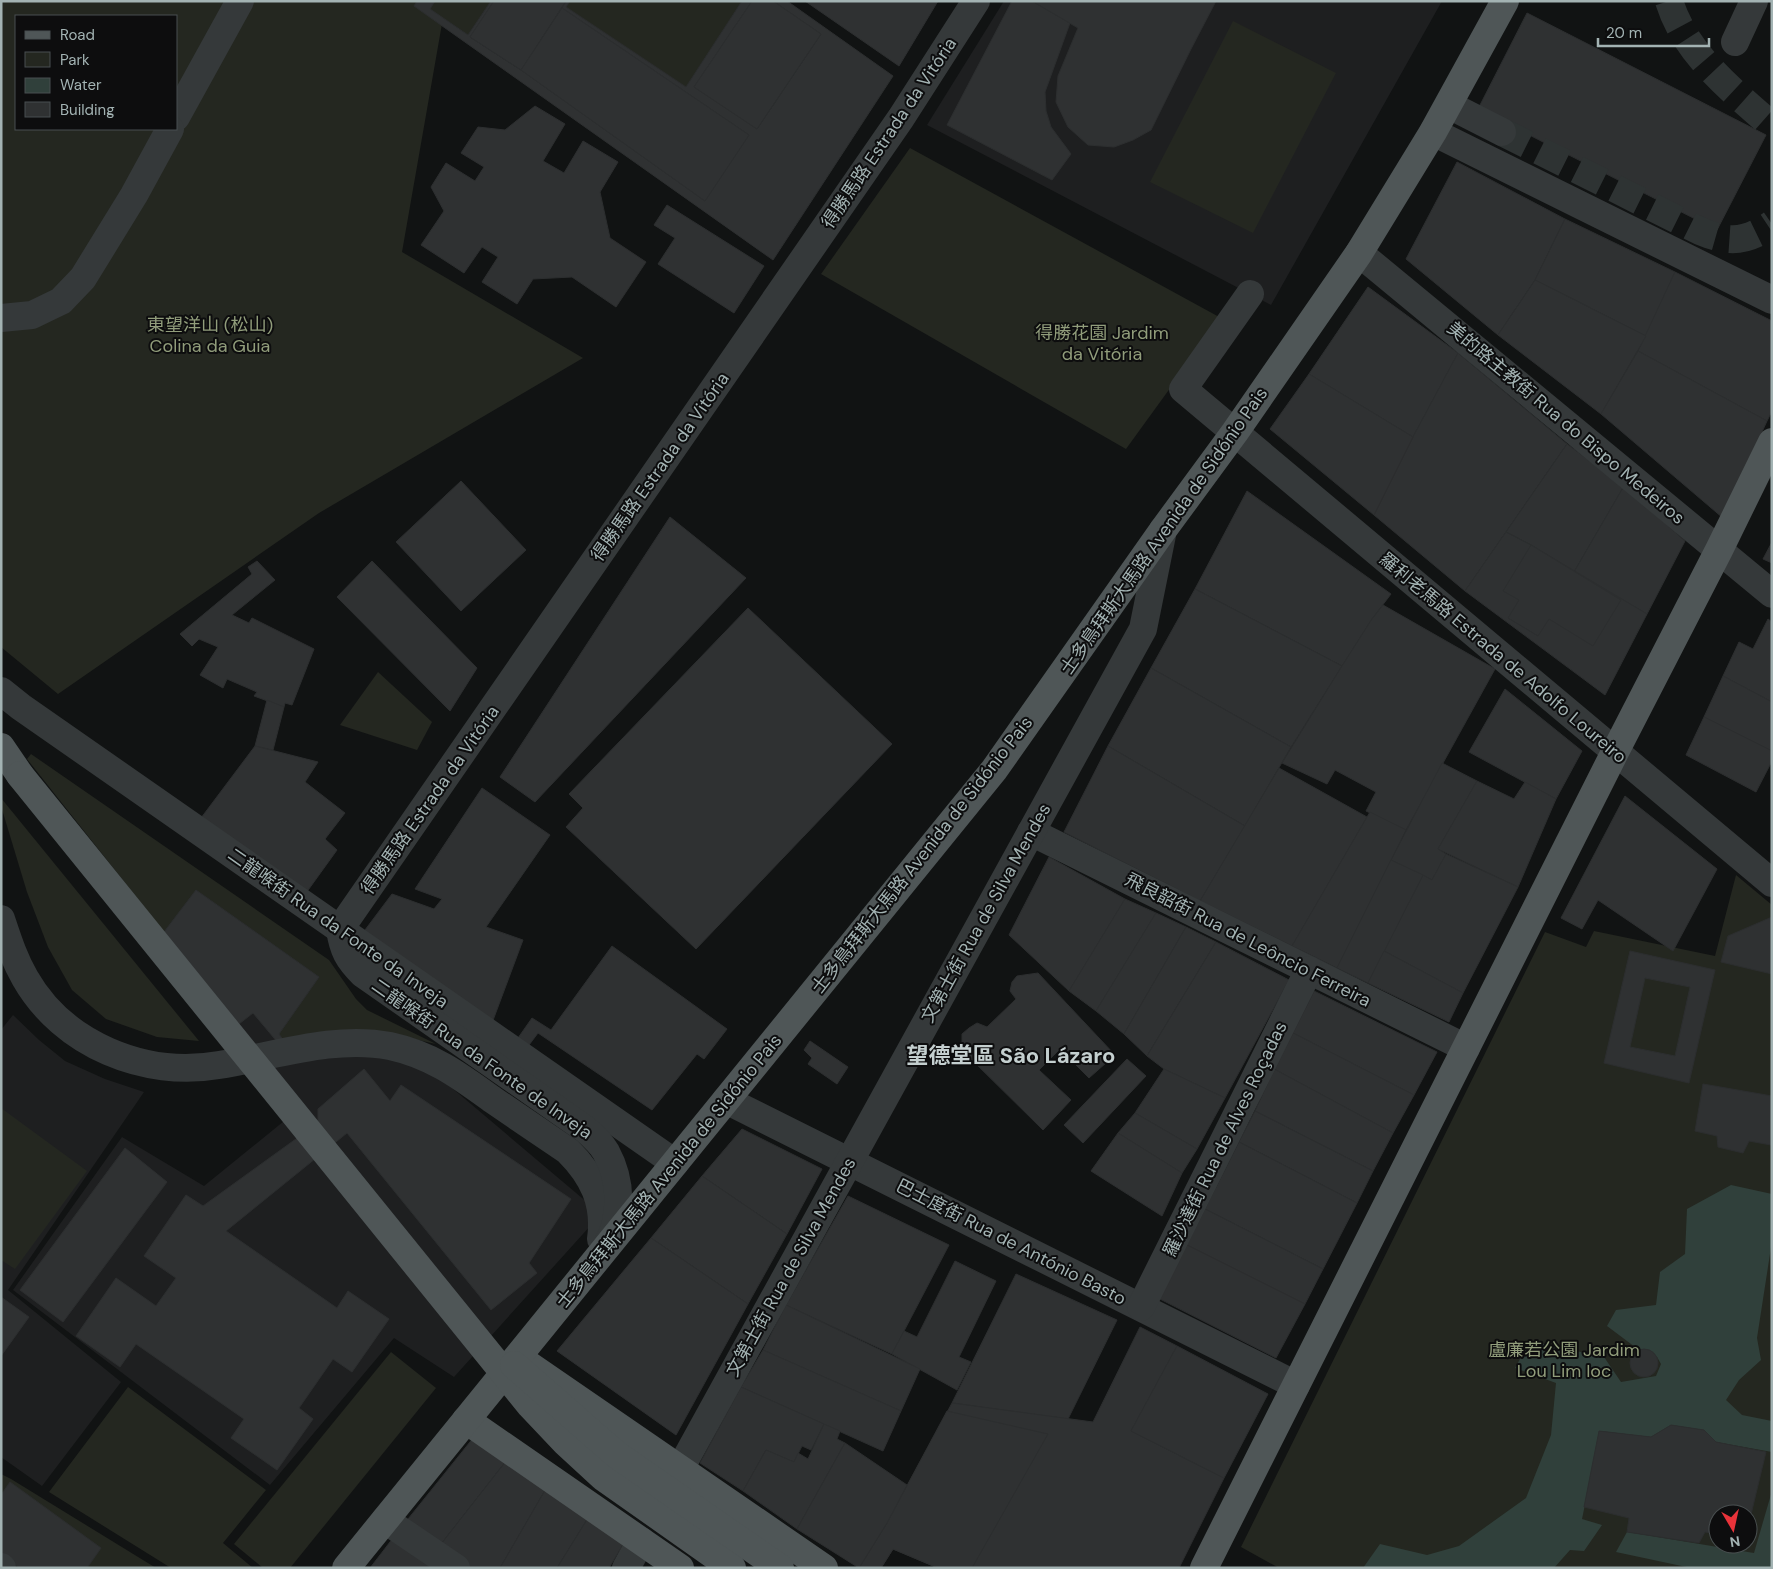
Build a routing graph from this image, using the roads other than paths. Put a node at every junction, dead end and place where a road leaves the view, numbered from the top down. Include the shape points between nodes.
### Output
1 (240, 1) edge
2 (976, 1) edge
3 (1505, 1) edge
4 (1754, 1) edge
5 (1735, 42) dead end
6 (1449, 105) junction
7 (178, 114) edge
8 (169, 130) edge
9 (1433, 132) junction
10 (1502, 132) tunnel mouth
11 (1359, 253) junction
12 (1250, 294) dead end
13 (1772, 300) edge
14 (1, 318) edge
15 (1235, 432) junction
16 (1772, 442) edge
17 (1163, 530) junction
18 (1719, 550) junction
19 (1772, 594) edge
20 (1, 690) edge
21 (1, 747) edge
22 (1615, 752) junction
23 (1031, 832) junction
24 (1772, 883) edge
25 (1, 919) edge
26 (340, 929) junction
27 (1309, 970) junction
28 (1466, 1048) junction
29 (726, 1100) junction
30 (849, 1162) junction
31 (675, 1163) junction
32 (599, 1257) junction
33 (448, 1302) junction
34 (1141, 1307) junction
35 (518, 1357) junction
36 (1296, 1385) junction
37 (466, 1420) junction
38 (680, 1469) junction
39 (385, 1520) junction
40 (641, 1541) junction
41 (346, 1568) edge
42 (456, 1568) edge
43 (626, 1568) edge
44 (680, 1568) edge
45 (732, 1568) edge
46 (780, 1568) edge
47 (824, 1568) edge
48 (1204, 1568) edge

1 - 7 street
2 - 26 street, 得勝馬路 Estrada da Vitória via 901,118
3 - 6 main road, 士多鳥拜斯大馬路 Avenida de Sidónio Pais
4 - 5 street
6 - 9 main road, 士多鳥拜斯大馬路 Avenida de Sidónio Pais
6 - 10 street
8 - 14 street via 84,278 61,301 32,315
9 - 11 main road, 士多鳥拜斯大馬路 Avenida de Sidónio Pais
9 - 13 street
11 - 15 main road, 士多鳥拜斯大馬路 Avenida de Sidónio Pais
11 - 18 street, 美的路主教街 Rua do Bispo Medeiros
12 - 15 street, 羅利老馬路 Estrada de Adolfo Loureiro via 1183,389
15 - 17 main road, 士多鳥拜斯大馬路 Avenida de Sidónio Pais
15 - 22 street, 羅利老馬路 Estrada de Adolfo Loureiro
16 - 18 main road
17 - 23 street, 文第士街 Rua de Silva Mendes via 1143,629
17 - 29 main road, 士多鳥拜斯大馬路 Avenida de Sidónio Pais via 994,770
18 - 19 street, 美的路主教街 Rua do Bispo Medeiros
18 - 22 main road
20 - 26 street, 二龍喉街 Rua da Fonte da Inveja
21 - 33 main road, bridge via 20,775
22 - 24 street, 羅利老馬路 Estrada de Adolfo Loureiro
22 - 28 main road
23 - 27 street, 飛良韶街 Rua de Leôncio Ferreira
23 - 30 street, 文第士街 Rua de Silva Mendes
25 - 32 street via 11,951 44,1005 67,1027 122,1058 186,1069 331,1044 361,1042 390,1046 446,1067 568,1151 589,1175 596,1190 602,1221
26 - 31 street, 二龍喉街 Rua da Fonte da Inveja
26 - 32 street, 二龍喉街 Rua da Fonte de Inveja via 342,945 350,961 363,974 585,1128 596,1139 611,1164 619,1198 614,1229
27 - 28 street, 飛良韶街 Rua de Leôncio Ferreira
27 - 34 street, 羅沙達街 Rua de Alves Roçadas
28 - 36 main road
29 - 30 street, 巴士度街 Rua de António Basto
29 - 31 main road, 士多鳥拜斯大馬路 Avenida de Sidónio Pais
30 - 34 street, 巴士度街 Rua de António Basto
30 - 38 street, 文第士街 Rua de Silva Mendes
31 - 32 main road, 士多鳥拜斯大馬路 Avenida de Sidónio Pais
32 - 35 main road, 士多鳥拜斯大馬路 Avenida de Sidónio Pais
33 - 45 main road, bridge via 530,1406 603,1478
33 - 46 main road, bridge via 617,1455
34 - 36 street, 巴士度街 Rua de António Basto
35 - 37 main road, 士多鳥拜斯大馬路 Avenida de Sidónio Pais
35 - 38 main road
36 - 48 main road
37 - 39 main road, 士多鳥拜斯大馬路 Avenida de Sidónio Pais
37 - 40 main road
38 - 47 main road
39 - 41 main road, 士多鳥拜斯大馬路 Avenida de Sidónio Pais
39 - 42 street
40 - 43 street
40 - 44 main road

